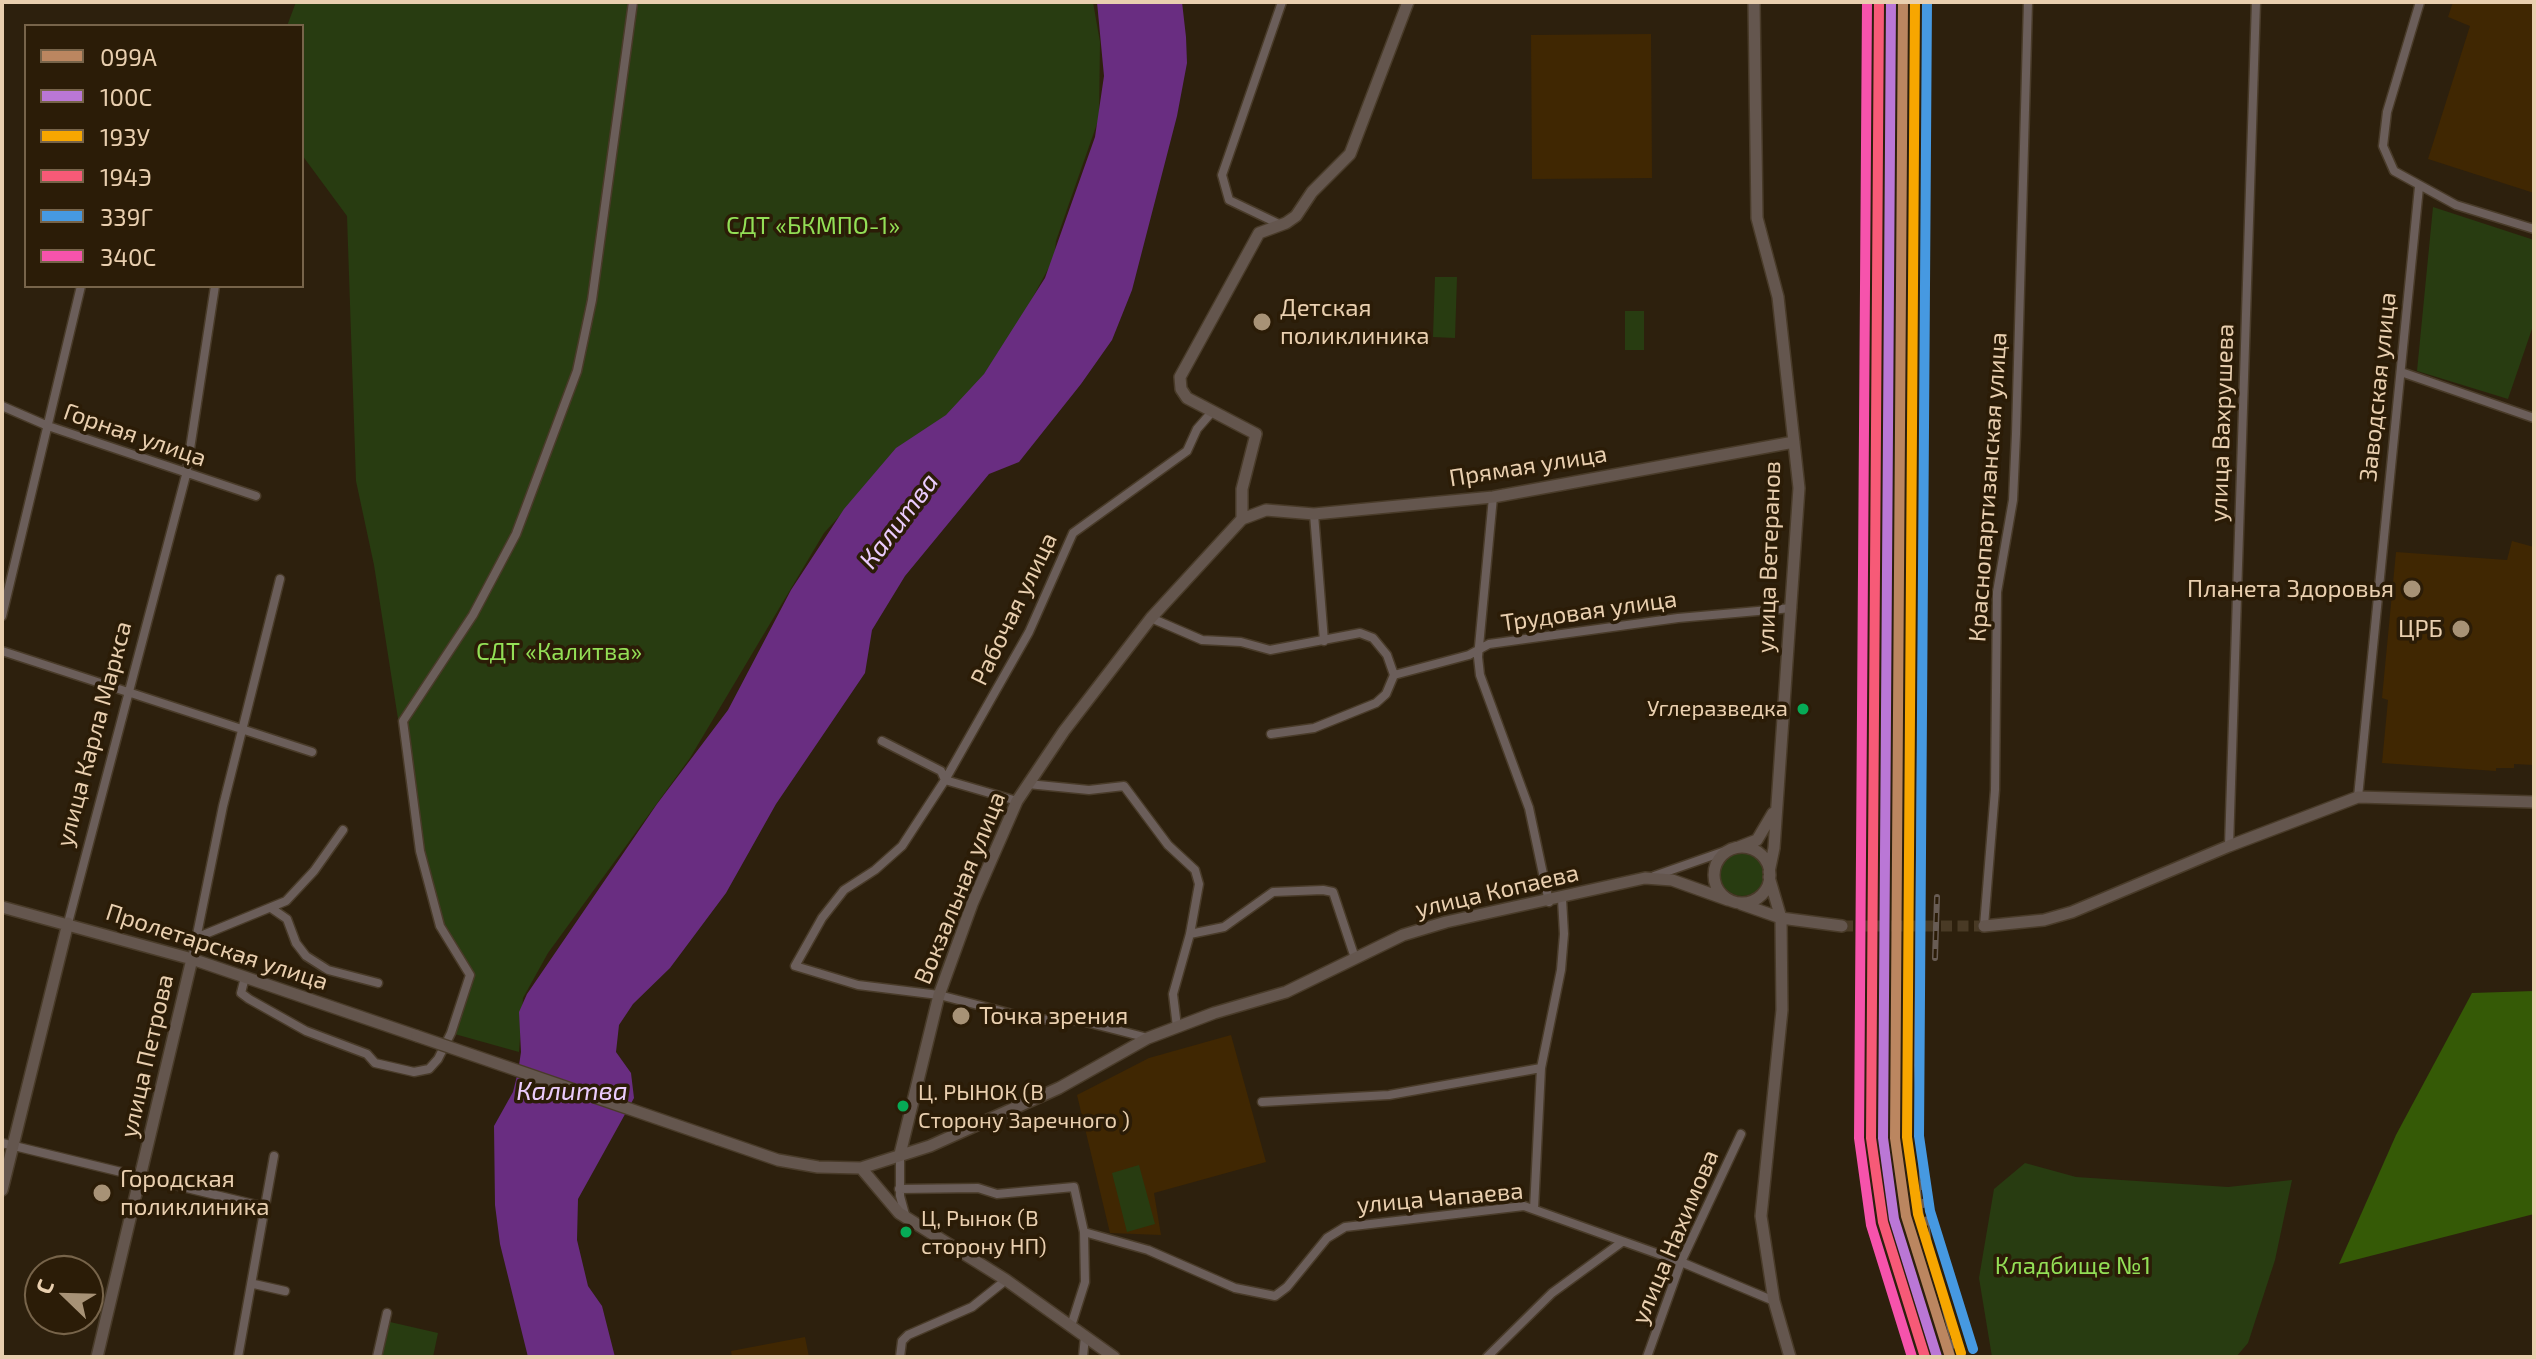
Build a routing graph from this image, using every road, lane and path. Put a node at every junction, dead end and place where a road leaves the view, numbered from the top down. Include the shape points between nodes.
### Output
1 (633, 2) edge
2 (1282, 2) edge
3 (1408, 2) edge
4 (1754, 2) edge
5 (2028, 2) edge
6 (2256, 2) edge
7 (2420, 2) edge
8 (2419, 187) junction
9 (1279, 224) junction
10 (2534, 229) edge
11 (81, 288) edge
12 (215, 288) edge
13 (2401, 372) junction
14 (2, 406) edge
15 (1211, 413) junction
16 (2534, 418) edge
17 (48, 426) junction
18 (1794, 442) junction
19 (186, 475) junction
20 (256, 496) dead end
21 (1493, 497) junction
22 (1266, 510) joint
23 (1314, 514) junction
24 (1242, 519) junction
25 (280, 579) dead end
26 (1792, 608) junction
27 (2, 616) edge
28 (1151, 618) junction
29 (1324, 641) junction
30 (1481, 648) junction
31 (2, 651) edge
32 (1394, 675) junction
33 (127, 692) junction
34 (242, 729) junction
35 (1271, 734) dead end
36 (882, 741) dead end
37 (312, 752) dead end
38 (945, 780) junction
39 (1028, 784) junction
40 (2358, 797) junction
41 (1017, 801) junction
42 (2534, 802) edge
43 (1776, 805) junction
44 (343, 830) dead end
45 (2229, 846) junction
46 (1735, 848) junction
47 (1769, 875) junction
48 (1645, 878) junction
49 (1562, 899) junction
50 (1733, 901) junction
51 (1549, 902) junction
52 (2, 907) edge
53 (271, 908) junction
54 (1781, 918) junction
55 (68, 923) junction
56 (1842, 926) tunnel mouth
57 (1984, 926) joint
58 (1190, 934) junction
59 (198, 937) junction
60 (1355, 958) junction
61 (192, 959) junction
62 (245, 977) junction
63 (378, 983) dead end
64 (939, 995) junction
65 (1177, 1027) junction
66 (1148, 1038) junction
67 (1541, 1068) junction
68 (1262, 1102) dead end
69 (1741, 1134) dead end
70 (8, 1145) edge
71 (900, 1154) junction
72 (274, 1156) dead end
73 (861, 1168) junction
74 (141, 1178) junction
75 (899, 1189) junction
76 (2, 1190) edge
77 (265, 1207) junction
78 (1534, 1209) junction
79 (906, 1218) junction
80 (1084, 1232) junction
81 (1622, 1242) junction
82 (1681, 1262) junction
83 (1006, 1280) junction
84 (254, 1284) junction
85 (285, 1291) dead end
86 (1774, 1301) junction
87 (387, 1313) dead end
88 (1071, 1326) junction
89 (1085, 1336) junction
90 (97, 1357) edge
91 (238, 1357) edge
92 (377, 1357) edge
93 (900, 1357) edge
94 (1083, 1357) edge
95 (1114, 1357) edge
96 (1487, 1357) edge
97 (1647, 1357) edge
98 (1790, 1357) edge

1 - 62 street via 592,300 577,371 516,534 473,615 403,721 430,892 440,926 470,975 451,1033 429,1069 414,1072 375,1063 367,1054 306,1031 249,999 241,993
2 - 9 street via 1222,175 1229,200
3 - 9 main road via 1350,154 1296,216
4 - 18 main road, улица Ветеранов via 1757,218 1778,297
5 - 57 street, Краснопартизанская улица via 2013,500 1997,592 1995,790
6 - 45 street, улица Вахрушева
7 - 8 street via 2387,112 2383,146 2394,171
8 - 10 street via 2456,205
8 - 13 street, Заводская улица
9 - 15 main road via 1259,233 1180,377 1187,398
11 - 17 street
12 - 19 street, улица Карла Маркса
13 - 16 street
13 - 40 street, Заводская улица
14 - 17 street, Горная улица
15 - 24 main road via 1256,434 1242,489
15 - 38 street, Рабочая улица via 1187,451 1073,533 1029,632
17 - 19 street, Горная улица
17 - 27 street
18 - 21 main road, Прямая улица
18 - 26 main road, улица Ветеранов via 1799,488
19 - 20 street, Горная улица
19 - 33 street, улица Карла Маркса
21 - 23 main road, Прямая улица
21 - 30 street
22 - 23 main road, Прямая улица
22 - 24 main road, Вокзальная улица
23 - 29 street
24 - 28 main road, Вокзальная улица
25 - 34 street, улица Петрова
26 - 30 street, Трудовая улица via 1678,618
26 - 43 main road, улица Ветеранов
28 - 29 street via 1202,640 1270,650
28 - 39 main road, Вокзальная улица
29 - 32 street via 1360,633 1373,638
30 - 32 street, Трудовая улица
30 - 51 street via 1480,675 1529,808
31 - 33 street
32 - 35 street via 1376,703 1314,728
33 - 34 street
33 - 55 street, улица Карла Маркса
34 - 37 street
34 - 59 street, улица Петрова
36 - 38 street via 941,771
38 - 41 street
38 - 64 street, Рабочая улица via 902,846 844,890 795,966 858,985
39 - 41 main road, Вокзальная улица
39 - 58 street via 1089,790 1124,786 1168,845 1195,870 1199,884
40 - 42 main road
40 - 45 main road
41 - 64 main road, Вокзальная улица
43 - 46 main road via 1764,832
43 - 47 main road, улица Ветеранов
44 - 53 street via 297,890
45 - 57 main road via 2072,912
46 - 47 main road via 1759,853
46 - 48 street
46 - 50 main road via 1714,869 1716,887
47 - 50 main road via 1758,897
47 - 54 main road
48 - 49 main road, улица Копаева
48 - 50 main road, улица Копаева via 1672,880
49 - 51 main road, улица Копаева
49 - 67 street via 1561,970
50 - 54 main road, улица Копаева
51 - 60 main road, улица Копаева via 1446,922
52 - 55 main road, Пролетарская улица
53 - 59 street
53 - 63 street via 287,919 306,956 328,970
54 - 56 main road, улица Копаева
54 - 86 main road via 1782,1010 1761,1216
55 - 61 main road, Пролетарская улица
55 - 70 main road, улица Карла Маркса
58 - 60 street via 1224,927 1273,892 1323,890 1333,892
58 - 65 street via 1173,994
59 - 61 street, улица Петрова
60 - 65 main road, улица Копаева via 1286,992
61 - 62 main road, Пролетарская улица
61 - 74 main road, улица Петрова
62 - 73 main road, Пролетарская улица, bridge via 778,1160
64 - 66 street via 1032,1019 1082,1021
64 - 71 main road, Вокзальная улица
65 - 66 main road, улица Копаева
66 - 71 main road, улица Копаева via 1059,1088
67 - 68 street via 1389,1095
67 - 78 street
69 - 82 street, улица Нахимова
70 - 74 street
70 - 76 main road, улица Карла Маркса
71 - 73 main road, улица Копаева
71 - 75 street
72 - 77 street
73 - 79 main road
74 - 77 street
74 - 90 main road, улица Петрова
75 - 79 street
75 - 80 street via 978,1188 997,1194 1074,1187
77 - 84 street
78 - 80 street, улица Чапаева via 1345,1227 1327,1238 1275,1296 1235,1288 1148,1250
78 - 81 street, улица Чапаева
79 - 83 main road
80 - 88 street via 1085,1282
81 - 82 street, улица Чапаева
81 - 96 street via 1552,1293
82 - 86 street, улица Чапаева
82 - 97 street, улица Нахимова
83 - 88 main road
83 - 93 street via 972,1307 908,1335
84 - 85 street
84 - 91 street
86 - 98 main road
87 - 92 street
88 - 89 main road
89 - 94 street
89 - 95 main road

